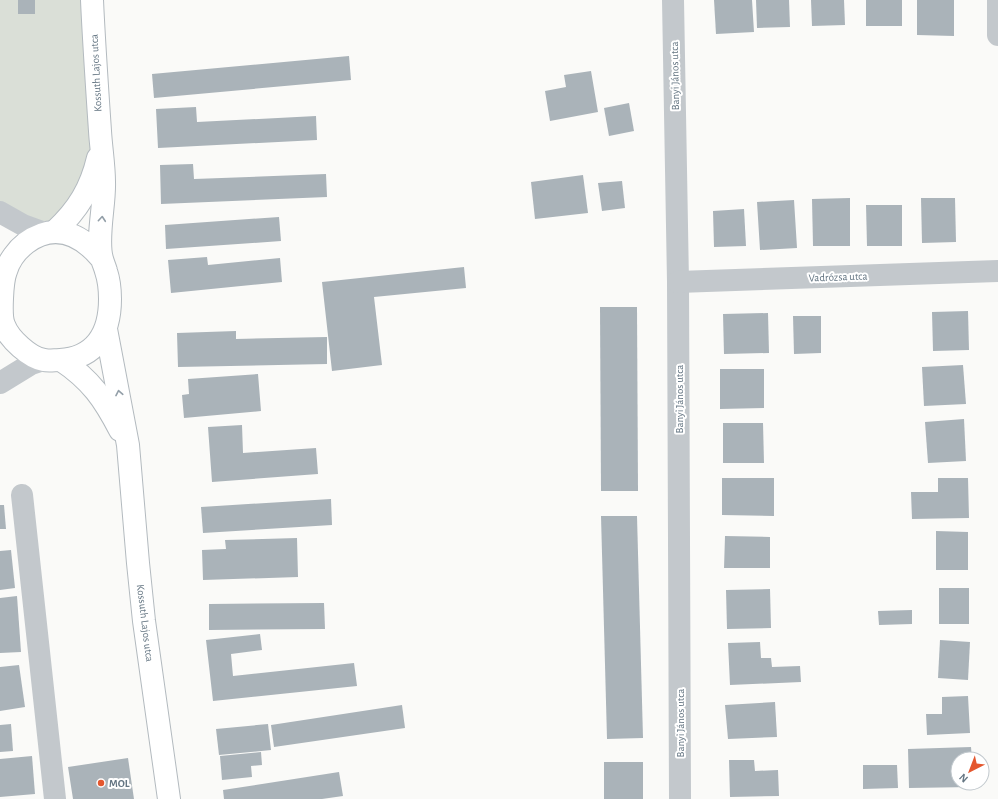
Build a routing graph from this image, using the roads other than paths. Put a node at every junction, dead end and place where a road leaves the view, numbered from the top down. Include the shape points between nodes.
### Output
1 (92, 0) edge
2 (673, 0) edge
3 (998, 0) edge
4 (998, 35) edge
5 (101, 147) junction
6 (0, 212) edge
7 (50, 232) junction
8 (101, 258) junction
9 (3, 264) edge
10 (998, 271) edge
11 (678, 282) junction
12 (106, 329) junction
13 (2, 333) edge
14 (52, 360) junction
15 (0, 383) edge
16 (128, 445) junction
17 (22, 494) dead end
18 (55, 799) edge
19 (169, 799) edge
20 (680, 799) edge

1 - 5 street, Kossuth Lajos utca
2 - 11 street, Banyi János utca
3 - 4 street
5 - 7 street, Kossuth Lajos utca via 86,193 66,221
8 -> 5 street, Kossuth Lajos utca via 104,182
6 - 7 street via 23,225
7 - 8 street, Kossuth Lajos utca via 80,238 92,246
7 - 9 street, Kossuth Lajos utca via 31,240
8 - 12 street, Kossuth Lajos utca via 110,291 110,311
9 - 13 street, Kossuth Lajos utca
10 - 11 street, Vadrózsa utca
11 - 20 street, Banyi János utca
12 - 14 street, Kossuth Lajos utca via 100,341 88,352 76,358
16 -> 12 street, Kossuth Lajos utca
13 - 14 street, Kossuth Lajos utca via 31,355
14 - 15 street via 31,364
14 - 16 street, Kossuth Lajos utca via 82,374 91,384
16 - 19 street, Kossuth Lajos utca via 143,607
17 - 18 street

